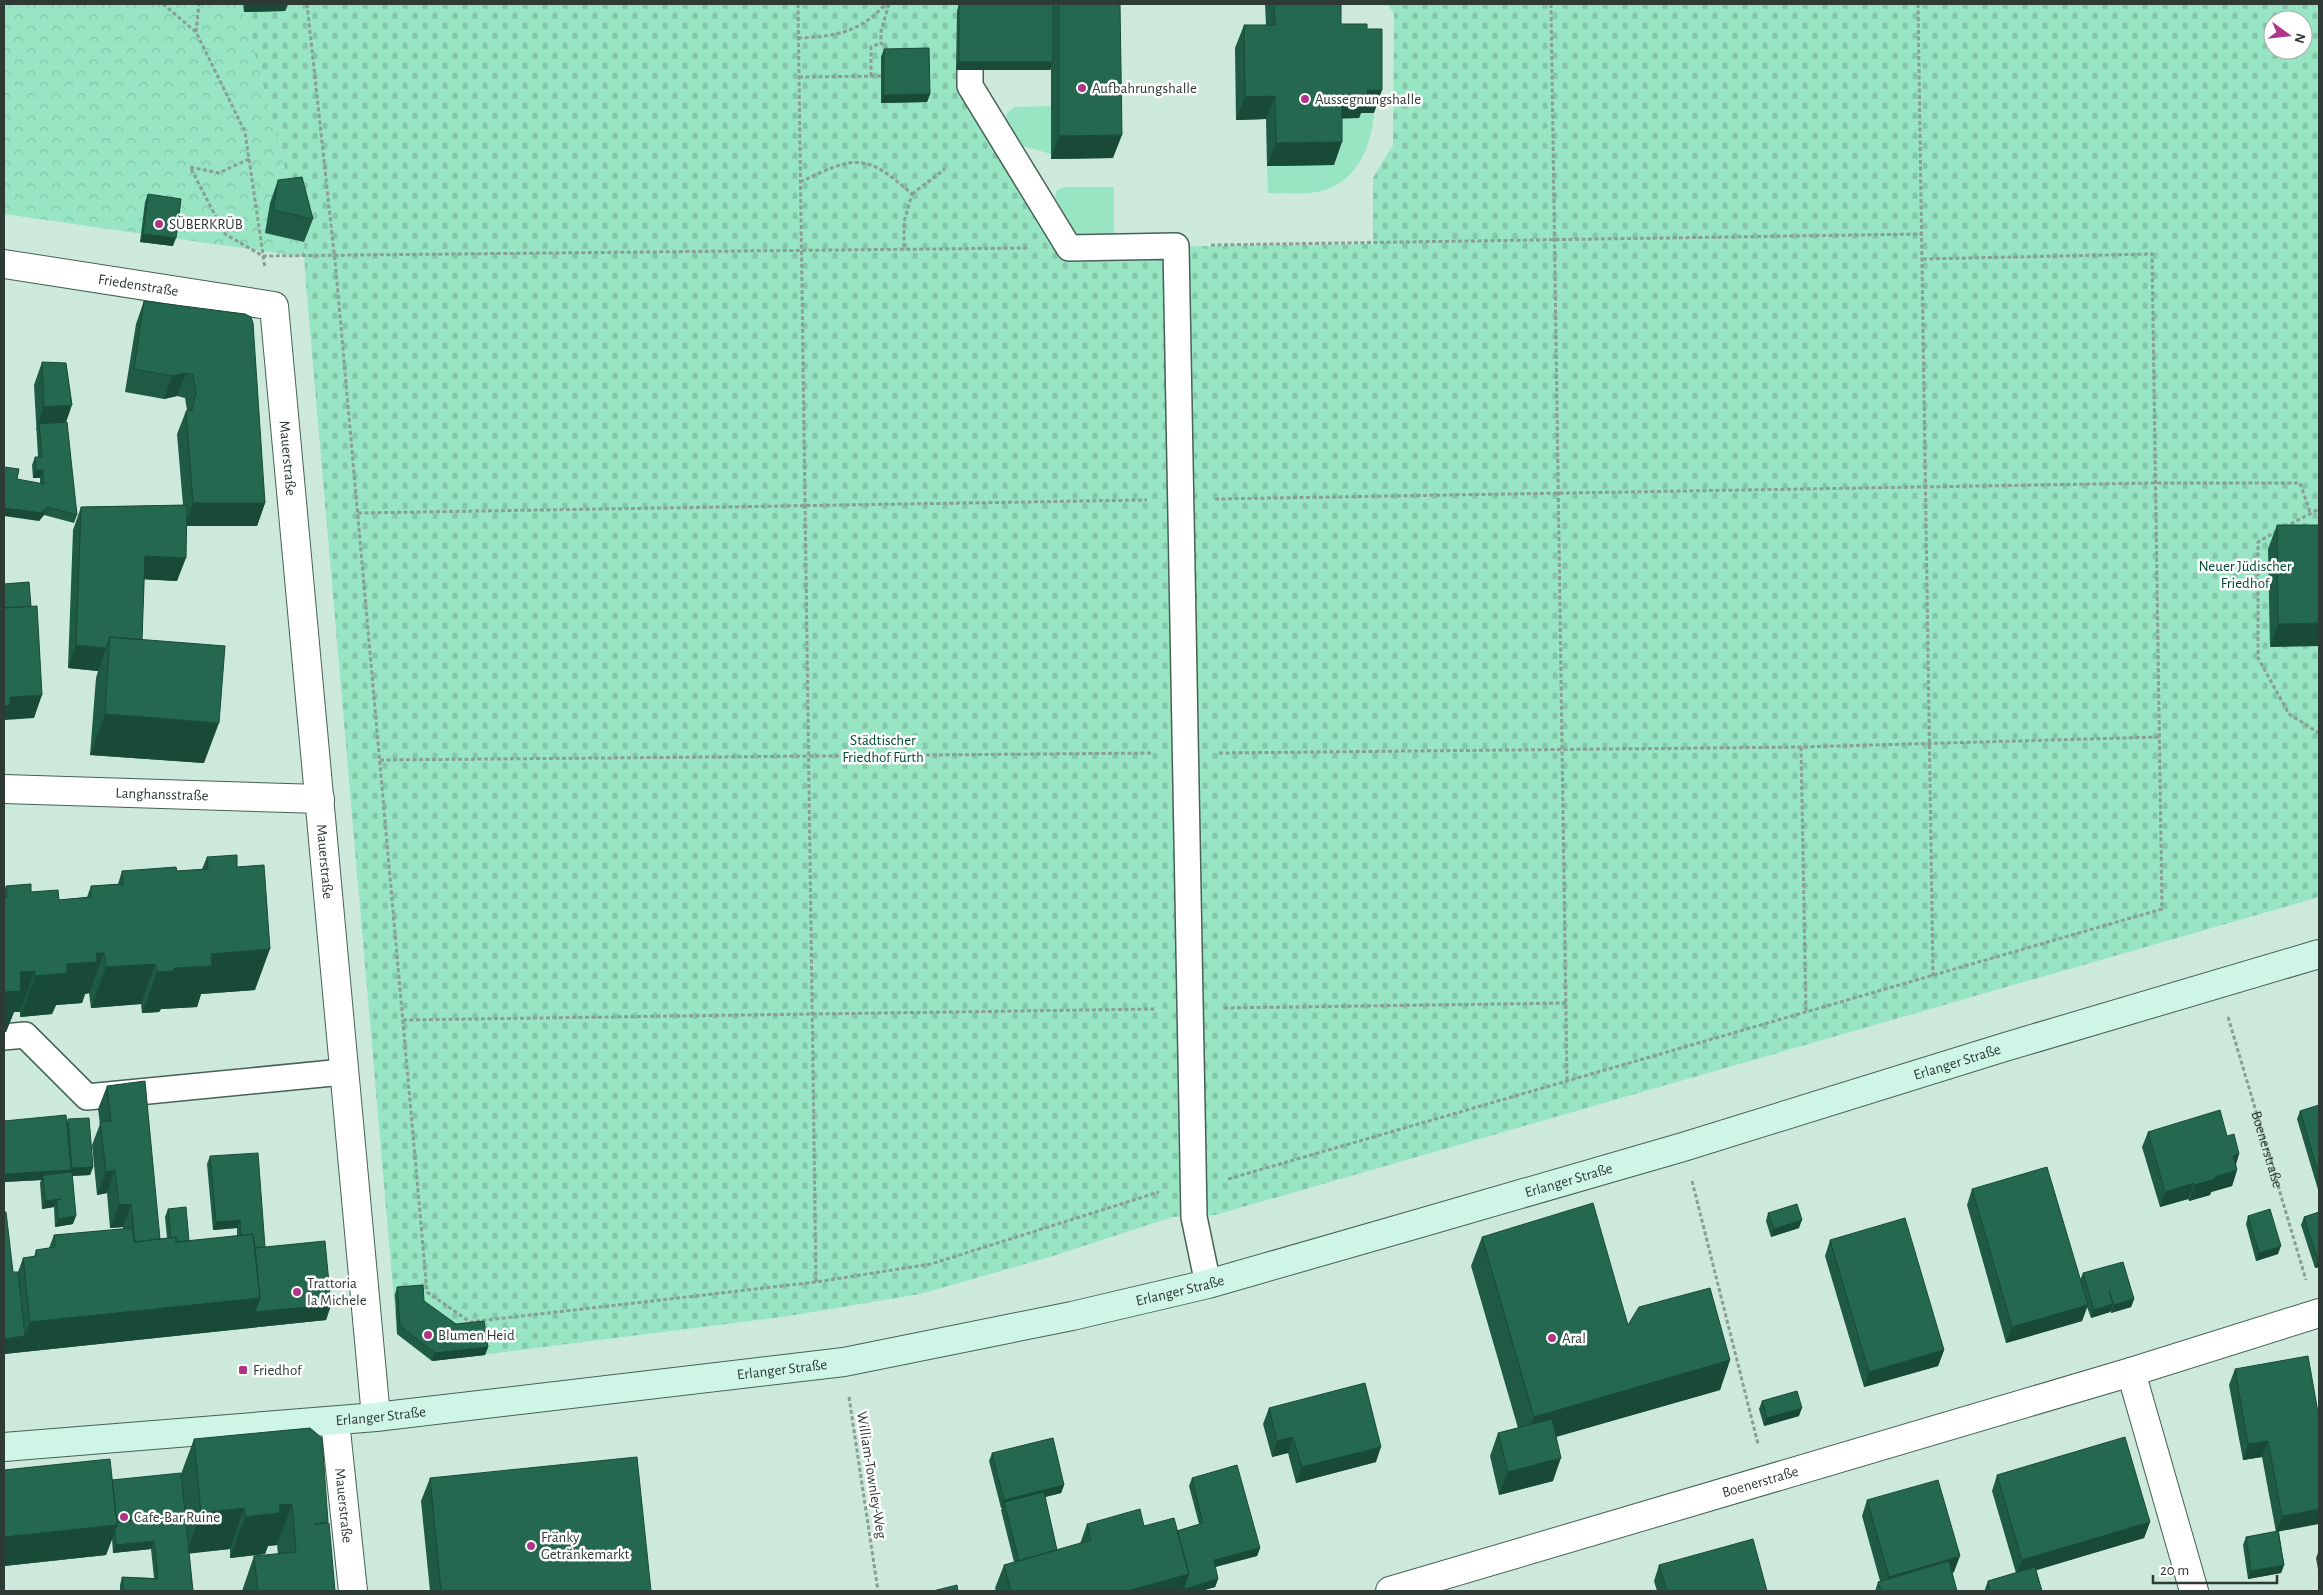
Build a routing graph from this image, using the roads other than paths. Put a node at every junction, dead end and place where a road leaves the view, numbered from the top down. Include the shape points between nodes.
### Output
1 (970, 70) edge
2 (4, 264) edge
3 (274, 306) joint
4 (4, 788) edge
5 (320, 799) junction
6 (2319, 954) edge
7 (4, 1037) edge
8 (343, 1072) junction
9 (1208, 1284) junction
10 (2318, 1313) edge
11 (2131, 1372) junction
12 (376, 1417) junction
13 (335, 1421) junction
14 (4, 1447) edge
15 (353, 1591) edge
16 (1390, 1591) edge
17 (2194, 1591) edge

1 - 9 lane via 970,86 1069,248 1176,246 1194,1217
2 - 3 street, Friedenstraße
3 - 5 street, Mauerstraße
4 - 5 street, Langhansstraße
5 - 8 street, Mauerstraße
6 - 9 main road, Erlanger Straße via 2005,1046 1683,1147
7 - 8 lane via 25,1035 87,1097
8 - 12 street, Mauerstraße
9 - 12 main road, Erlanger Straße via 1072,1316 844,1362
10 - 11 street, Boenerstraße
11 - 16 street, Boenerstraße
11 - 17 street
12 - 13 main road, Erlanger Straße
13 - 14 main road, Erlanger Straße
13 - 15 street, Mauerstraße

